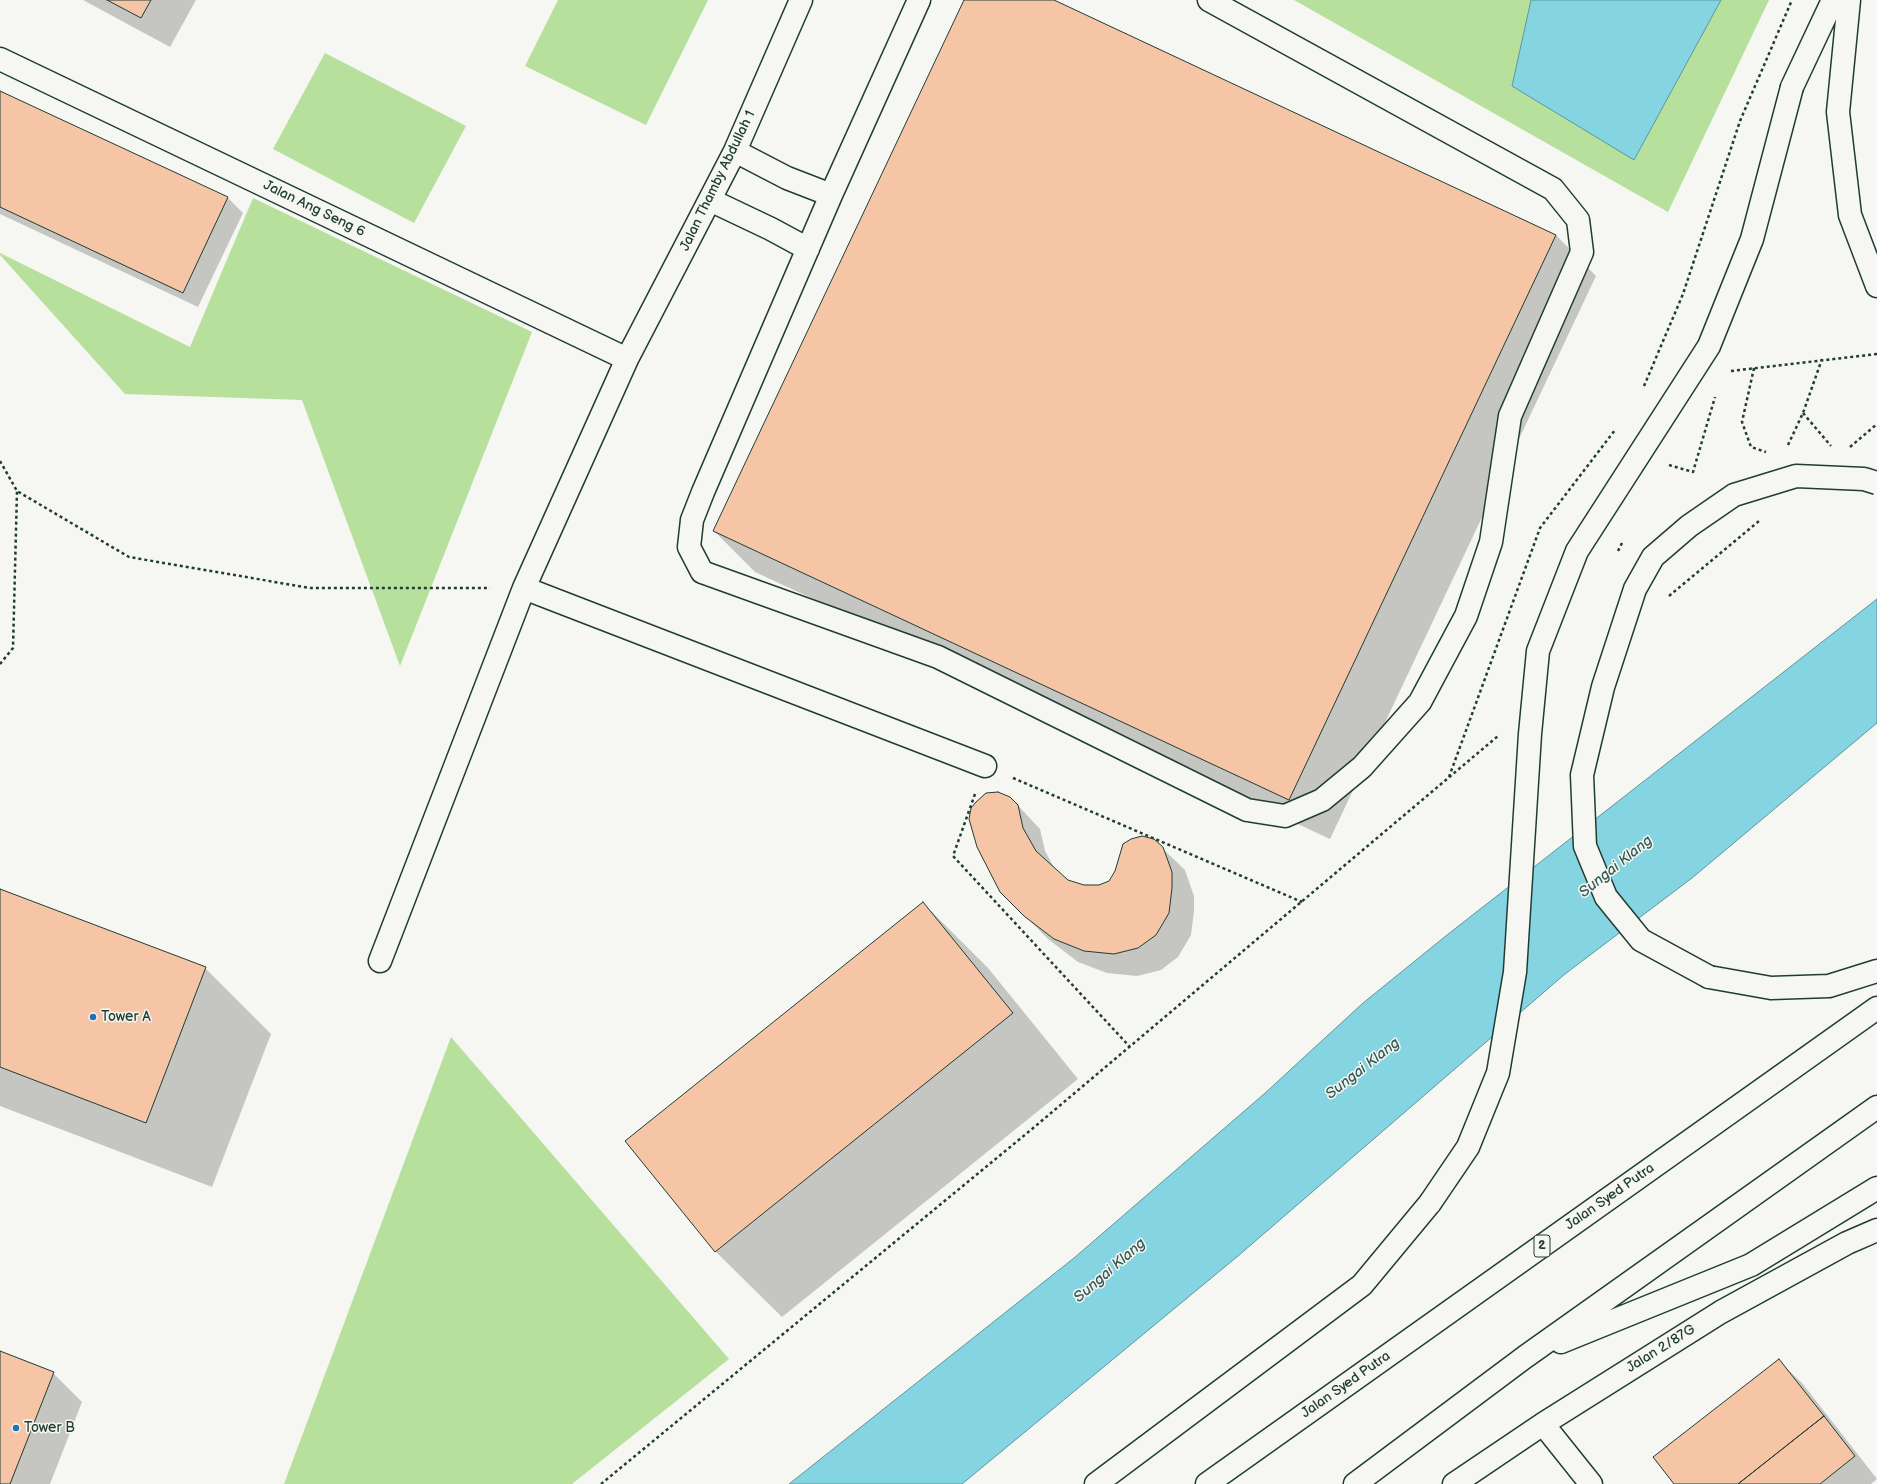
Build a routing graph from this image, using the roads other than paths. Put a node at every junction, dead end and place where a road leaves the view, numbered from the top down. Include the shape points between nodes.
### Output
1 (800, 0) edge
2 (919, 0) edge
3 (1209, 0) edge
4 (1833, 0) edge
5 (1849, 0) edge
6 (0, 60) edge
7 (735, 151) junction
8 (831, 195) junction
9 (710, 200) junction
10 (808, 249) junction
11 (1877, 286) edge
12 (627, 359) junction
13 (1877, 483) edge
14 (524, 588) junction
15 (984, 766) road end
16 (380, 961) dead end
17 (1877, 971) edge
18 (1877, 1008) edge
19 (1877, 1107) edge
20 (1877, 1114) edge
21 (1802, 1160) junction
22 (1877, 1188) edge
23 (1877, 1230) edge
24 (1525, 1357) junction
25 (1543, 1424) junction
26 (1096, 1484) edge
27 (1207, 1484) edge
28 (1355, 1484) edge
29 (1454, 1484) edge
30 (1591, 1484) edge

1 - 7 main road, Jalan Thamby Abdullah 1
2 - 8 main road
3 - 10 main road via 1553,189 1578,220 1582,252 1510,416 1492,542 1466,616 1420,702 1362,767 1322,800 1285,816 1247,810 938,657 702,572 689,547 692,520
4 - 26 main road, bridge via 1792,87 1752,239 1709,346 1577,551 1538,651 1530,734 1515,972 1498,1073 1468,1147 1430,1203 1362,1285
5 - 11 main road via 1838,112 1850,215
6 - 12 main road, Jalan Ang Seng 6
7 - 8 main road via 787,178
7 - 9 main road, Jalan Thamby Abdullah 1
8 - 10 main road
9 - 10 main road
9 - 12 main road, Jalan Thamby Abdullah 1
12 - 14 main road, Jalan Thamby Abdullah 1
13 - 17 main road, bridge via 1864,479 1796,476 1734,495 1689,526 1653,558 1635,589 1603,687 1582,775 1585,846 1606,897 1641,940 1709,977 1771,988 1829,986
14 - 15 main road
14 - 16 main road, Jalan Thamby Abdullah 1
18 - 27 main road, Jalan Syed Putra / 2
19 - 21 main road
20 - 21 main road
21 - 24 main road
22 - 24 main road via 1751,1265
23 - 25 main road, Jalan 2/87G via 1847,1242 1721,1312
24 - 28 main road
25 - 29 main road, Jalan 2/87G
25 - 30 main road

